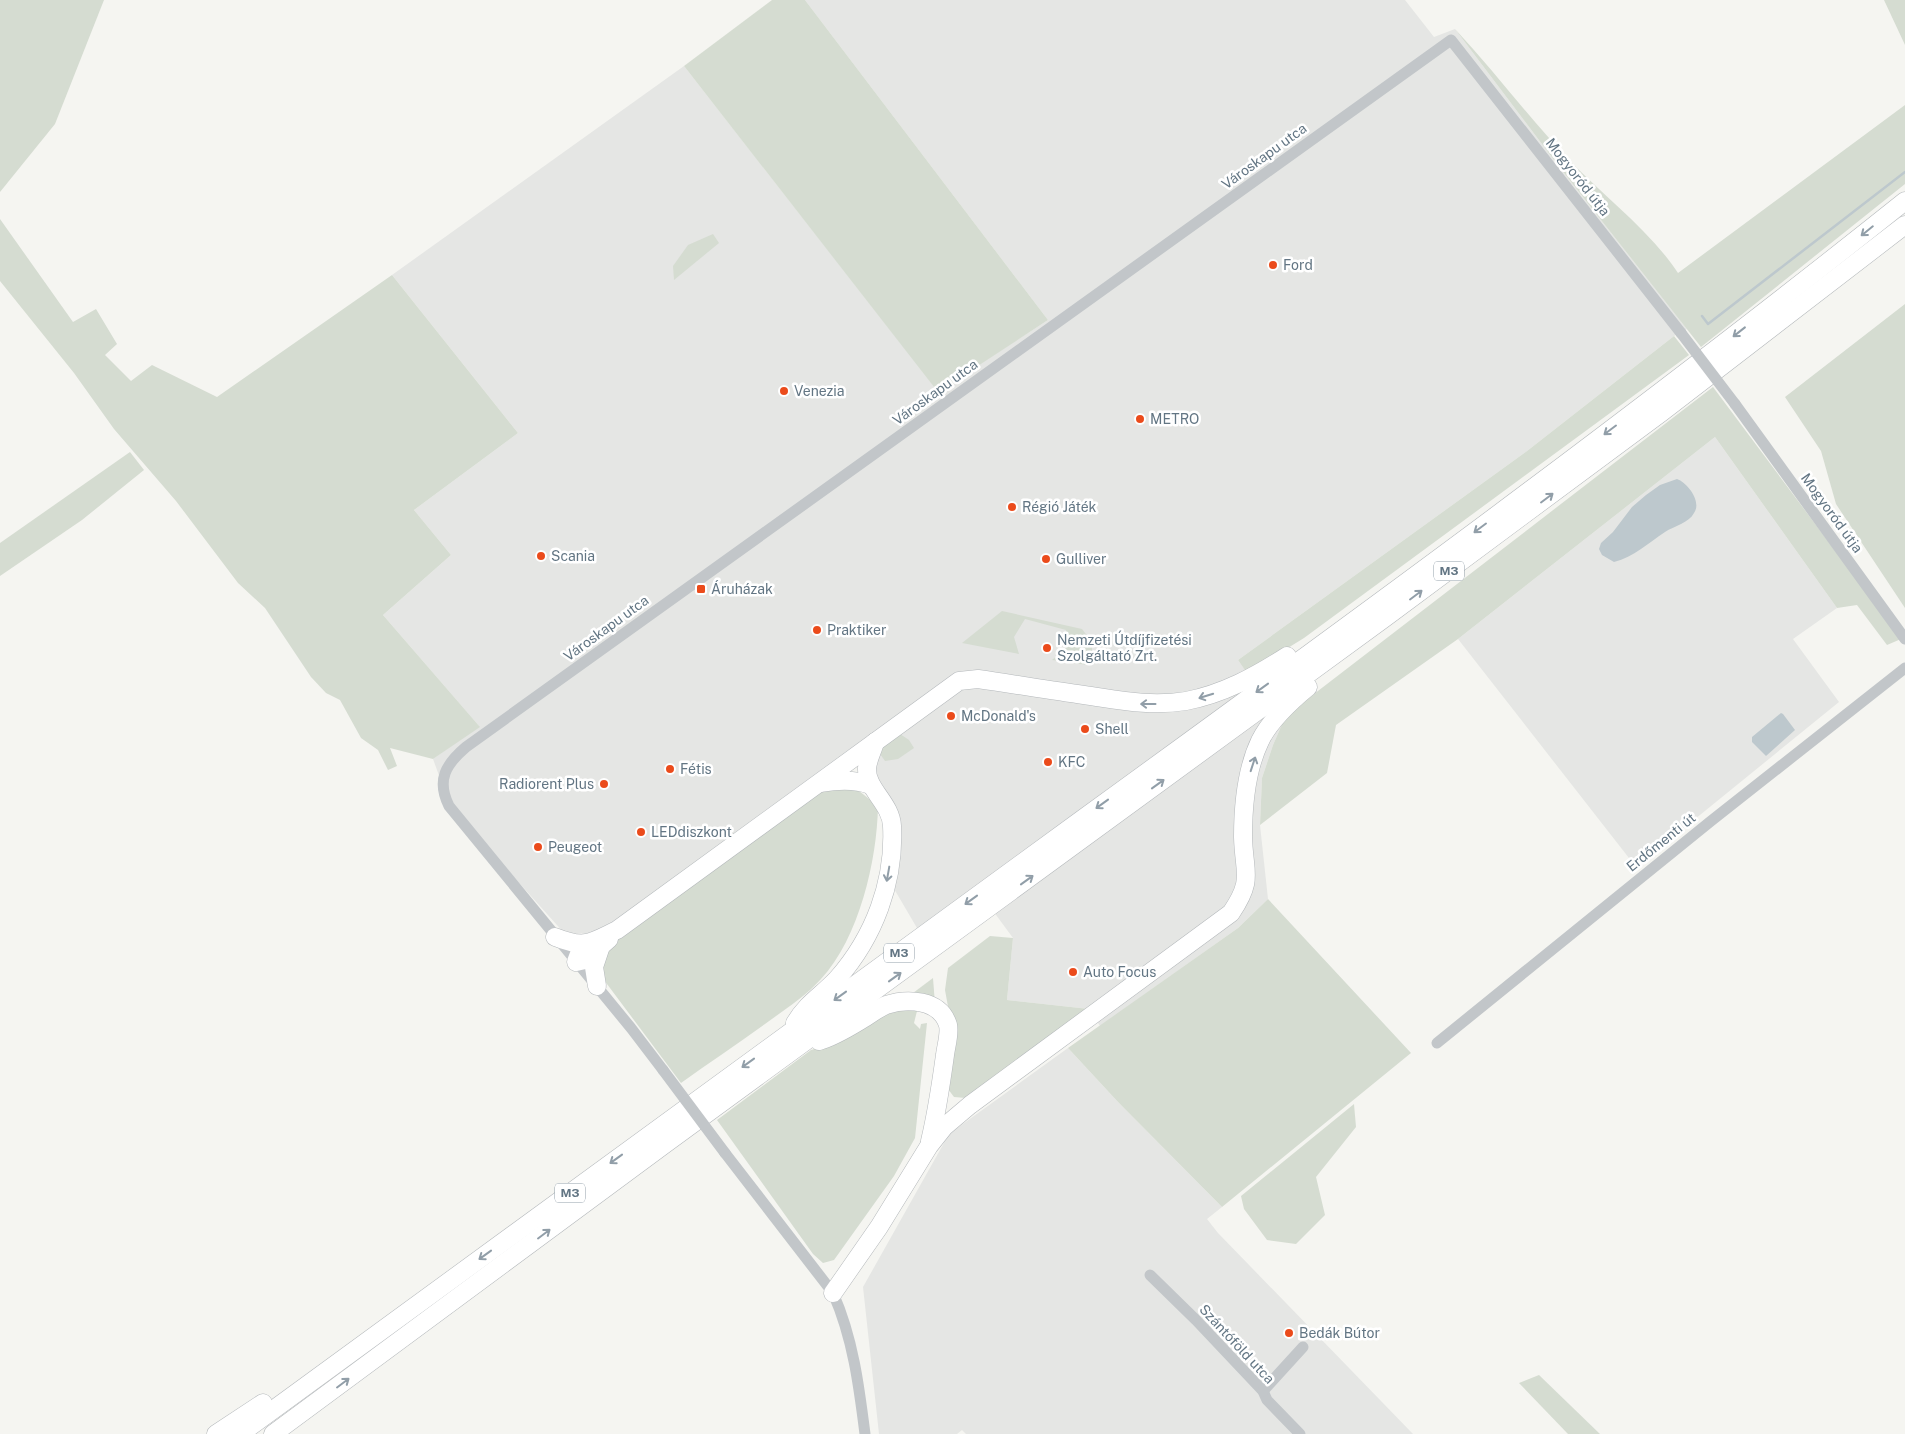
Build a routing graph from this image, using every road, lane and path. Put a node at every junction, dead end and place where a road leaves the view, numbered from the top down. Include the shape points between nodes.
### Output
1 (1451, 40) joint
2 (1905, 201) edge
3 (1905, 225) edge
4 (1386, 597) junction
5 (1386, 617) junction
6 (1905, 639) edge
7 (1905, 668) edge
8 (875, 742) junction
9 (850, 760) junction
10 (868, 780) junction
11 (818, 784) junction
12 (555, 937) junction
13 (595, 946) junction
14 (576, 962) junction
15 (597, 986) junction
16 (793, 1041) junction
17 (1437, 1043) dead end
18 (942, 1085) junction
19 (964, 1105) junction
20 (935, 1119) junction
21 (929, 1146) junction
22 (1150, 1275) dead end
23 (834, 1293) junction
24 (1303, 1347) dead end
25 (352, 1351) junction
26 (1263, 1391) junction
27 (304, 1412) junction
28 (216, 1434) edge
29 (240, 1434) edge
30 (273, 1434) edge
31 (281, 1434) edge
32 (865, 1434) edge
33 (1300, 1434) edge

1 - 6 street, Mogyoród útja, bridge via 1735,404
1 - 12 street, Városkapu utca via 466,747 448,766 444,776 443,789 449,806
2 -> 4 highway, M3 via 1666,388
5 -> 3 highway, M3 via 1662,412
4 -> 8 highway via 1253,677 1196,699 1135,704 978,679 963,680
4 -> 16 highway, M3
16 -> 5 highway, M3
19 -> 5 highway via 1232,913 1246,886 1244,802 1260,740 1294,698 1365,643
7 - 17 street, Erdőmenti út
8 - 9 highway
8 - 10 highway
9 - 10 highway via 852,768
9 - 11 highway
10 - 11 highway
10 -> 16 highway via 886,804 892,826 889,868 881,907 855,957 835,981 804,1008
11 - 13 highway
12 - 13 highway via 574,944
12 - 14 street
13 - 14 highway via 585,960
13 - 15 highway
14 - 15 street
15 - 23 street, bridge
16 - 18 highway via 829,1038 884,1006 916,1001 934,1007 948,1026
16 -> 25 highway, M3
27 -> 16 highway, M3
18 - 19 highway via 948,1098
18 - 20 highway
19 - 20 highway
19 - 21 highway
20 - 21 highway
21 - 23 highway
22 - 26 street, Szántóföld utca
23 - 32 street via 854,1355
24 - 26 street
25 - 28 highway
25 - 29 highway, M3
26 - 33 street, Szántóföld utca via 1267,1400
27 - 30 highway, M3
27 - 31 highway

